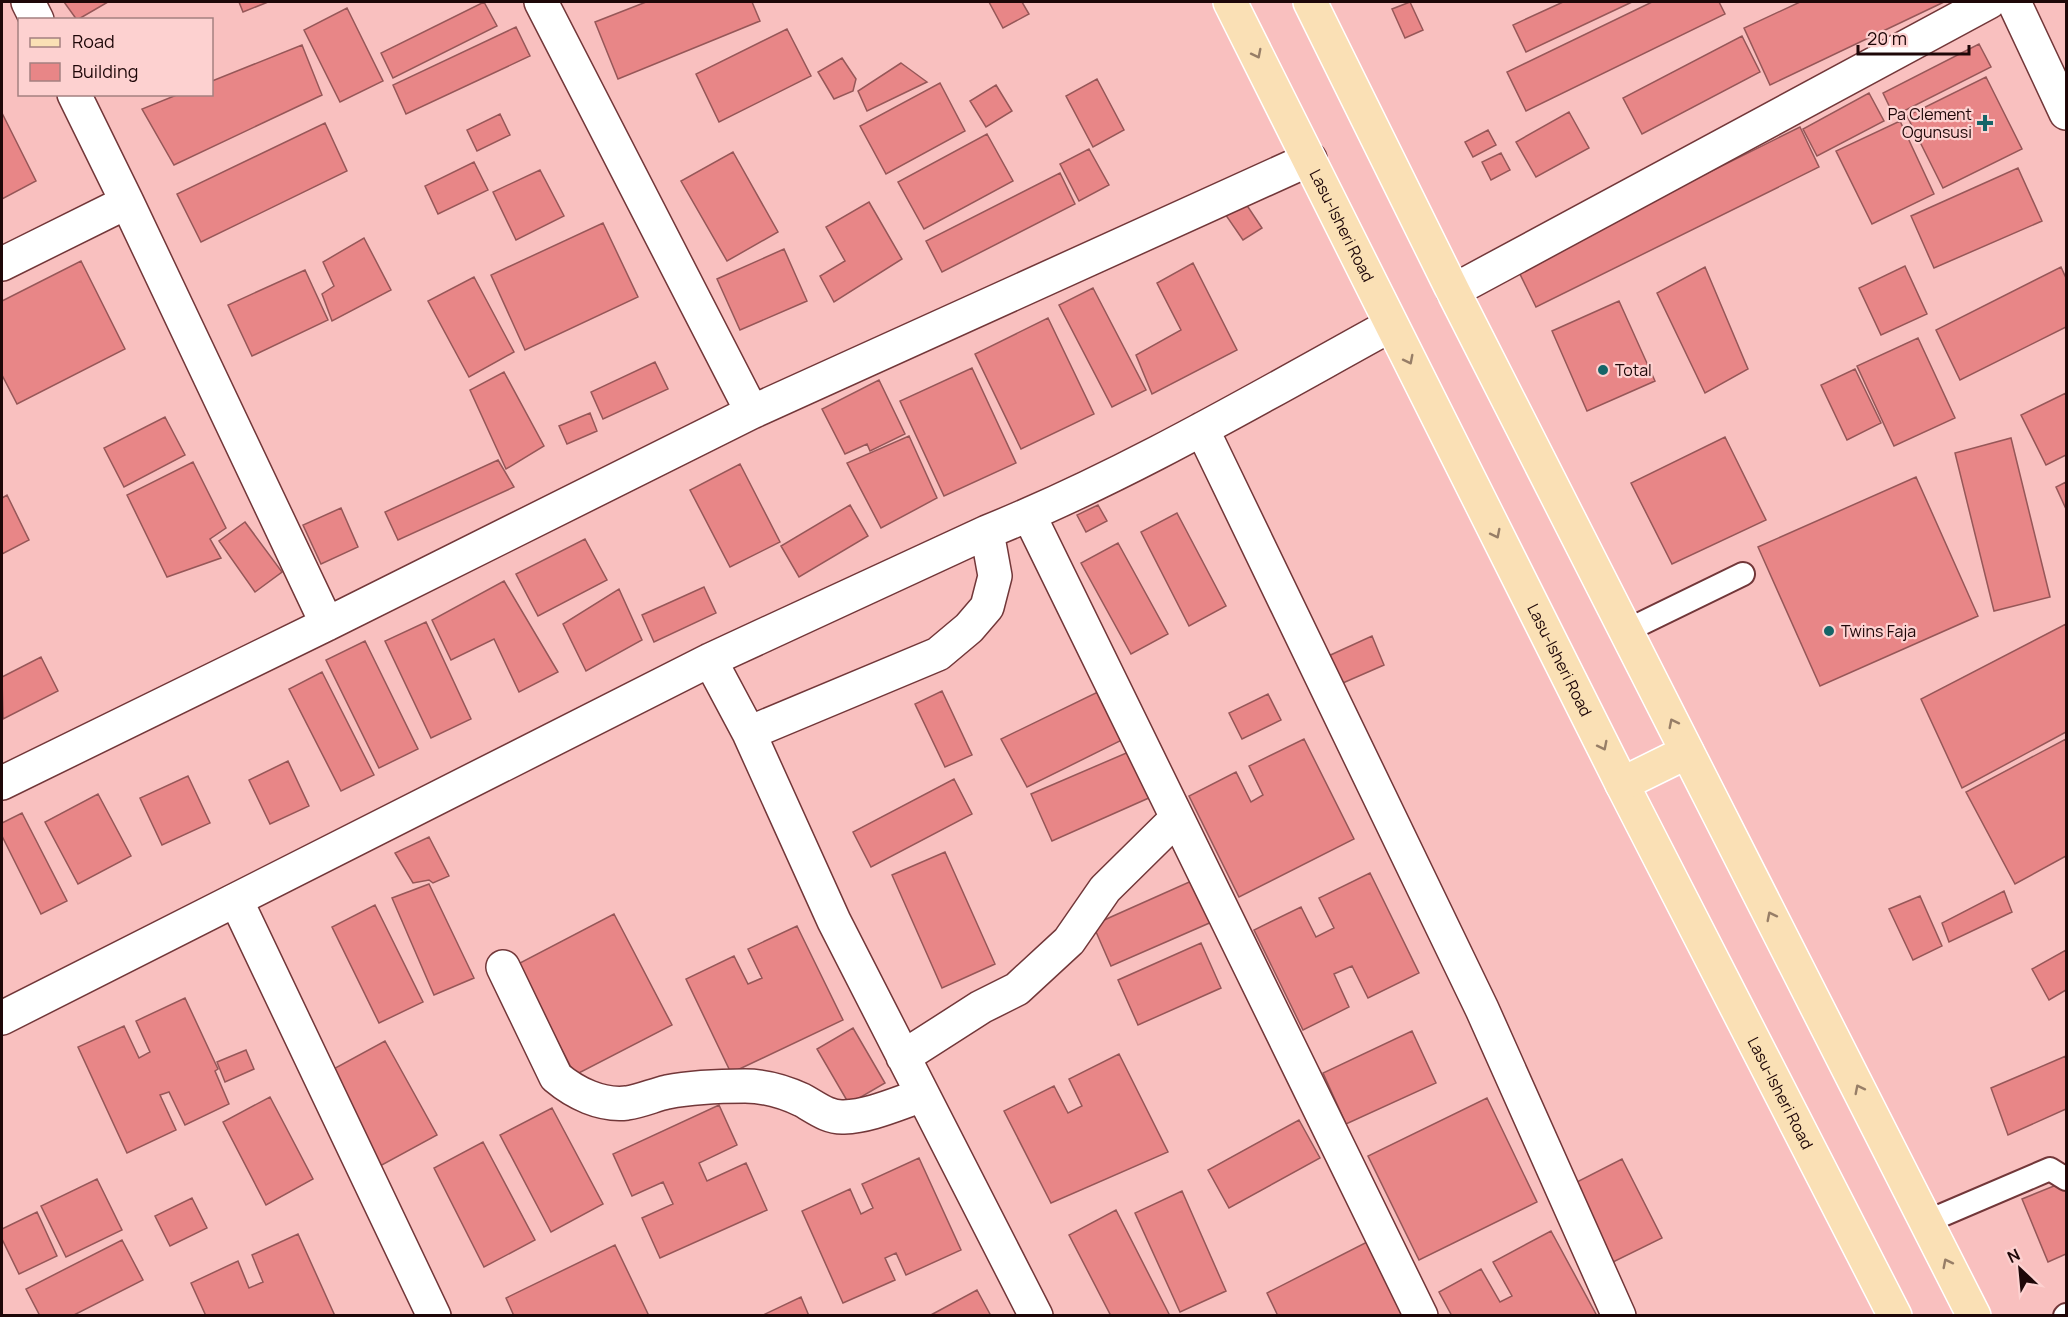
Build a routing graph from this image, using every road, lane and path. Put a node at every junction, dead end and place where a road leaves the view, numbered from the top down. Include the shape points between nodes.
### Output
1 (28, 2) edge
2 (541, 2) edge
3 (1230, 2) edge
4 (1310, 2) edge
5 (1989, 2) edge
6 (2014, 2) edge
7 (36, 18) edge
8 (75, 96) edge
9 (2067, 113) edge
10 (1310, 159) junction
11 (127, 201) junction
12 (2, 264) edge
13 (1453, 291) junction
14 (1391, 325) junction
15 (752, 412) junction
16 (1202, 429) junction
17 (1029, 515) junction
18 (987, 532) junction
19 (1743, 574) dead end
20 (327, 624) junction
21 (1626, 631) junction
22 (710, 660) junction
23 (749, 733) junction
24 (1687, 752) junction
25 (2, 783) edge
26 (1622, 784) junction
27 (1176, 818) junction
28 (236, 900) junction
29 (503, 967) dead end
30 (2, 1018) edge
31 (903, 1057) junction
32 (923, 1095) junction
33 (2067, 1179) edge
34 (1926, 1222) junction
35 (434, 1316) edge
36 (1036, 1316) edge
37 (1421, 1316) edge
38 (1619, 1316) edge
39 (1895, 1316) edge
40 (1974, 1316) edge

1 - 7 street
2 - 15 street
3 -> 10 main road, Lasu-Isheri Road
4 - 13 main road
5 - 13 street
6 - 9 street
8 - 11 street
10 - 14 main road, Lasu-Isheri Road
10 - 15 street
11 - 12 street
11 - 20 street
13 - 21 main road
14 - 16 street
14 -> 26 main road, Lasu-Isheri Road
15 - 20 street
16 - 17 street
16 - 38 street via 1482,1010
17 - 18 street
17 - 27 street
18 - 22 street
18 - 23 street via 995,576 987,607 969,628 938,654
19 - 21 lane
20 - 25 street
24 -> 21 main road
22 - 23 street
22 - 28 street
23 - 31 street via 834,921
24 - 26 main road
34 -> 24 main road
26 - 39 main road, Lasu-Isheri Road
27 - 31 street via 1105,889 1069,941 1017,989
27 - 37 street
28 - 30 street
28 - 35 street
29 - 32 street via 556,1077 571,1090 590,1097 626,1103 714,1086 763,1086 832,1116 843,1117
31 - 32 street
32 - 36 street
33 - 34 lane via 2050,1170
40 -> 34 main road

